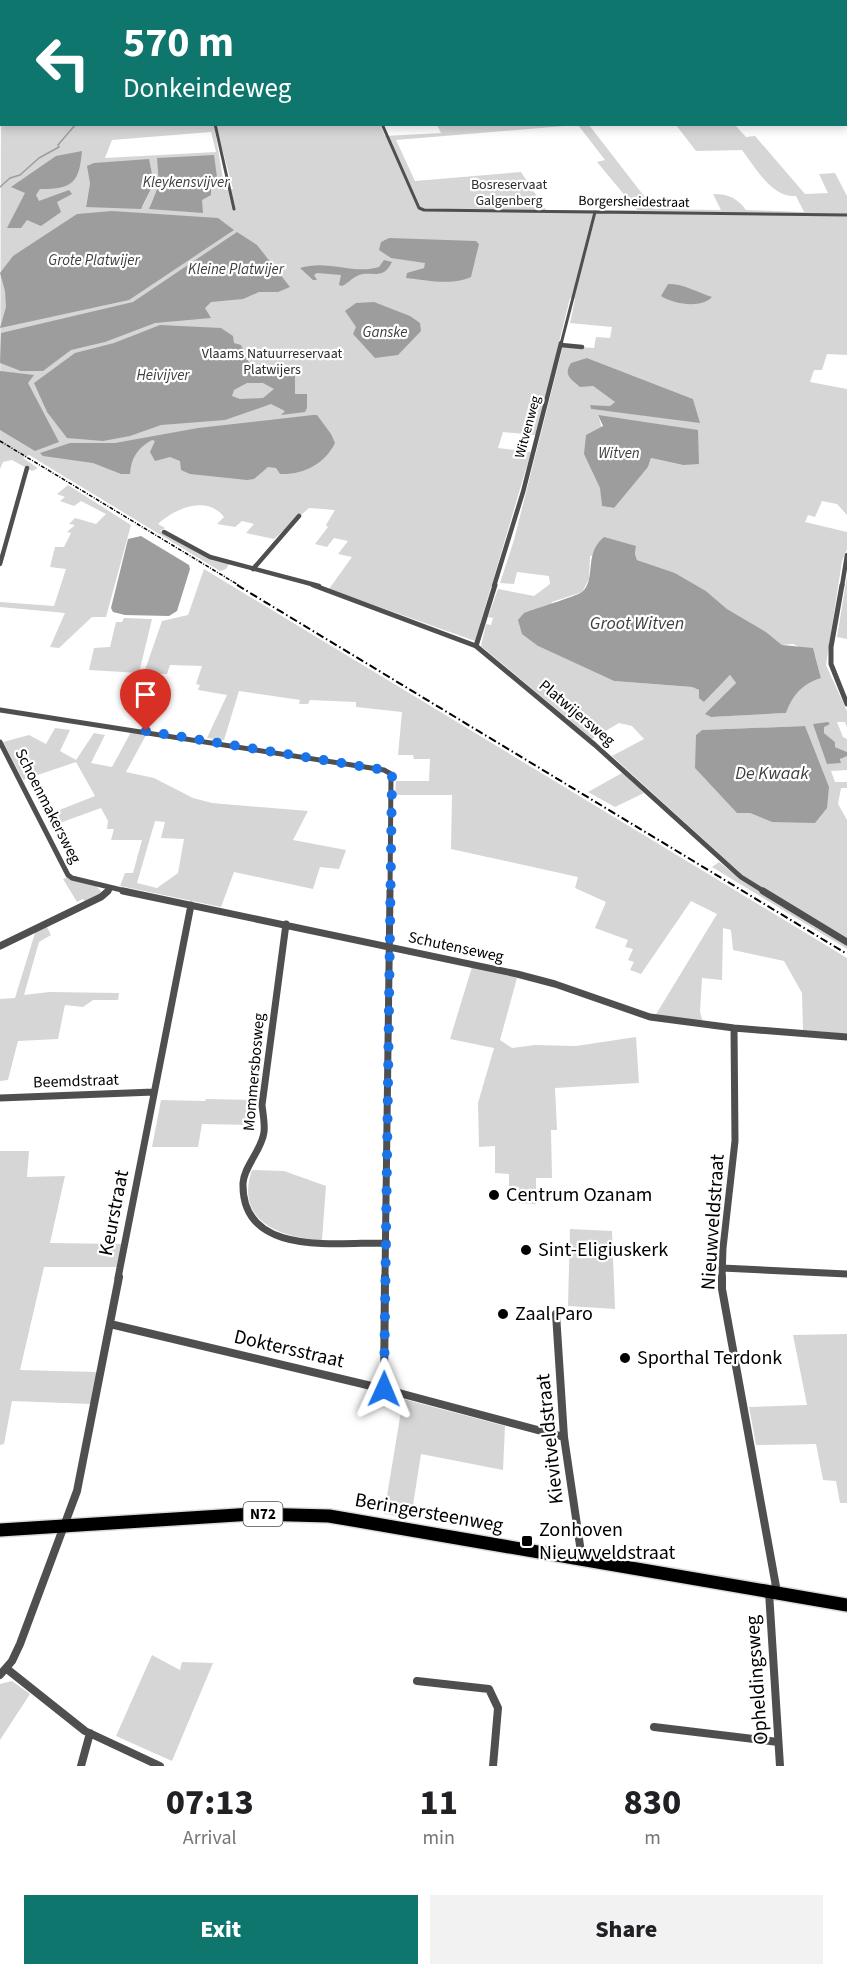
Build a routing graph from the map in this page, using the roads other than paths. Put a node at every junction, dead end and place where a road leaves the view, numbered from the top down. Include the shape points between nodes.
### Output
1 (215, 126) edge
2 (383, 126) edge
3 (234, 209) dead end
4 (595, 212) junction
5 (847, 215) edge
6 (561, 345) junction
7 (582, 347) dead end
8 (27, 468) dead end
9 (299, 516) dead end
10 (164, 532) dead end
11 (847, 555) edge
12 (0, 564) edge
13 (253, 569) junction
14 (476, 646) junction
15 (847, 704) edge
16 (0, 710) edge
17 (0, 742) edge
18 (111, 888) junction
19 (191, 905) junction
20 (286, 924) junction
21 (847, 942) edge
22 (0, 946) edge
23 (390, 946) junction
24 (734, 1028) junction
25 (847, 1037) edge
26 (154, 1092) junction
27 (0, 1098) edge
28 (387, 1243) junction
29 (722, 1268) junction
30 (847, 1274) edge
31 (556, 1314) dead end
32 (110, 1324) junction
33 (384, 1389) junction
34 (564, 1437) junction
35 (67, 1526) junction
36 (0, 1530) edge
37 (582, 1559) junction
38 (773, 1592) junction
39 (847, 1605) edge
40 (4, 1672) edge
41 (417, 1681) dead end
42 (654, 1727) dead end
43 (90, 1733) junction
44 (778, 1742) junction
45 (81, 1766) edge
46 (160, 1766) edge
47 (493, 1766) edge
48 (780, 1766) edge

1 - 3 street
2 - 4 street, Borgersheidestraat via 421,210
4 - 5 street, Borgersheidestraat
4 - 6 street, Witvenweg
6 - 7 street
6 - 14 street, Witvenweg via 517,514
8 - 12 street
9 - 13 street
10 - 13 street, Platwijersweg via 210,557
11 - 15 street via 831,647 831,664
13 - 14 street, Platwijersweg via 326,588
14 - 21 street, Platwijersweg via 595,745 741,877
16 - 23 street via 388,771 392,776
17 - 18 street, Schoenmakersweg via 68,875
18 - 19 street, Schutenseweg
18 - 22 street via 101,897
19 - 20 street, Schutenseweg
19 - 26 street, Keurstraat
20 - 23 street, Schutenseweg
20 - 28 street, Mommersbosweg via 262,1105 264,1134 243,1181 246,1206 260,1227 284,1240
23 - 24 street, Schutenseweg via 555,984 636,1014
23 - 28 street
24 - 25 street, Schutenseweg
24 - 29 street, Nieuwveldstraat via 735,1141
26 - 27 street, Beemdstraat
26 - 32 street, Keurstraat
28 - 33 street
29 - 30 street
29 - 38 street, Nieuwveldstraat via 726,1314
31 - 34 street, Kievitveldstraat
32 - 33 street, Doktersstraat
32 - 35 street, Keurstraat
33 - 34 street, Doktersstraat
34 - 37 street, Kievitveldstraat
35 - 36 main road, Beringersteenweg / N72
35 - 37 main road, Beringersteenweg / N72 via 253,1514 329,1516
35 - 40 street, Keurstraat via 19,1646
37 - 38 main road, Beringersteenweg / N72
38 - 39 main road, Beringersteenweg / N72
38 - 44 street, Opheldingsweg
40 - 43 street
41 - 47 street via 489,1689 498,1708
42 - 44 street
43 - 45 street
43 - 46 street
44 - 48 street, Opheldingsweg

